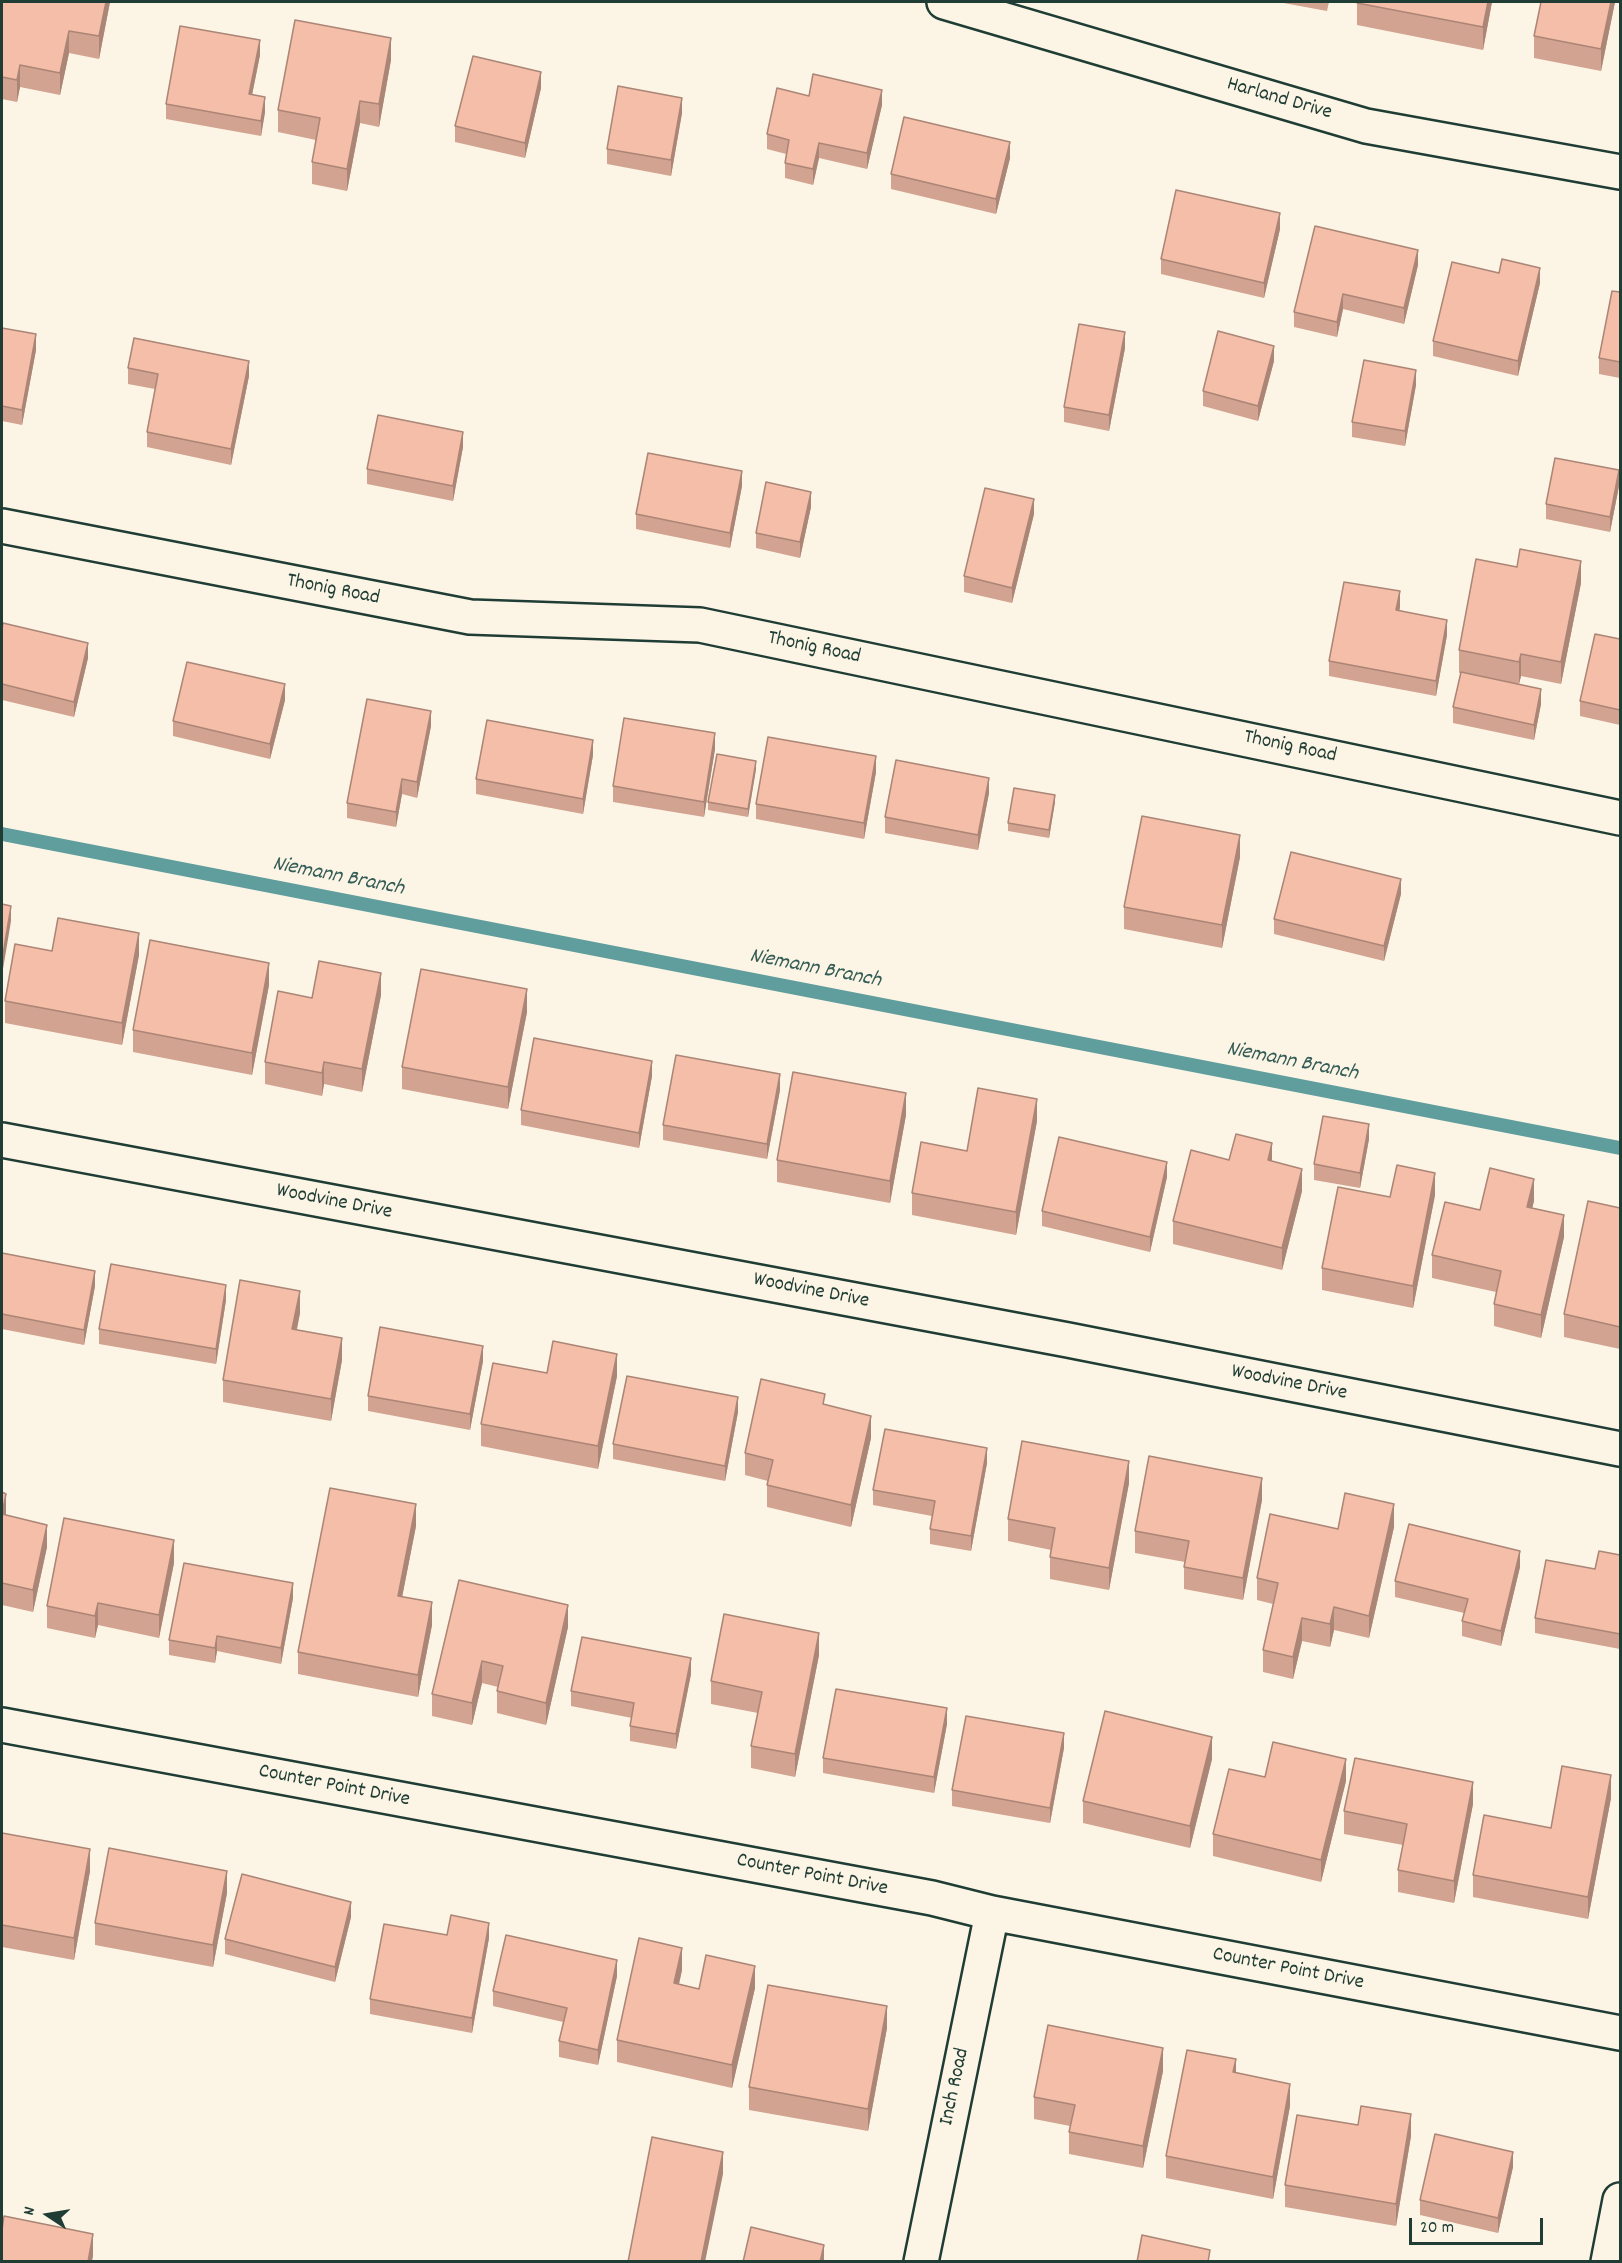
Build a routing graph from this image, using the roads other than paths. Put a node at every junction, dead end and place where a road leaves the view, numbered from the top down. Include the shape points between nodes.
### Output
1 (944, 2) edge
2 (1620, 172) edge
3 (2, 526) edge
4 (1620, 818) edge
5 (2, 1140) edge
6 (1620, 1449) edge
7 (2, 1725) edge
8 (992, 1913) junction
9 (1620, 2033) edge
10 (1620, 2200) edge
11 (921, 2262) edge
12 (1608, 2262) edge

1 - 2 street, Harland Drive via 1366,126
3 - 4 street, Thonig Road via 470,617 700,625
5 - 6 street, Woodvine Drive via 1045,1336
7 - 8 street, Counter Point Drive via 932,1898
8 - 9 street, Counter Point Drive
8 - 11 street, Inch Road
10 - 12 street

